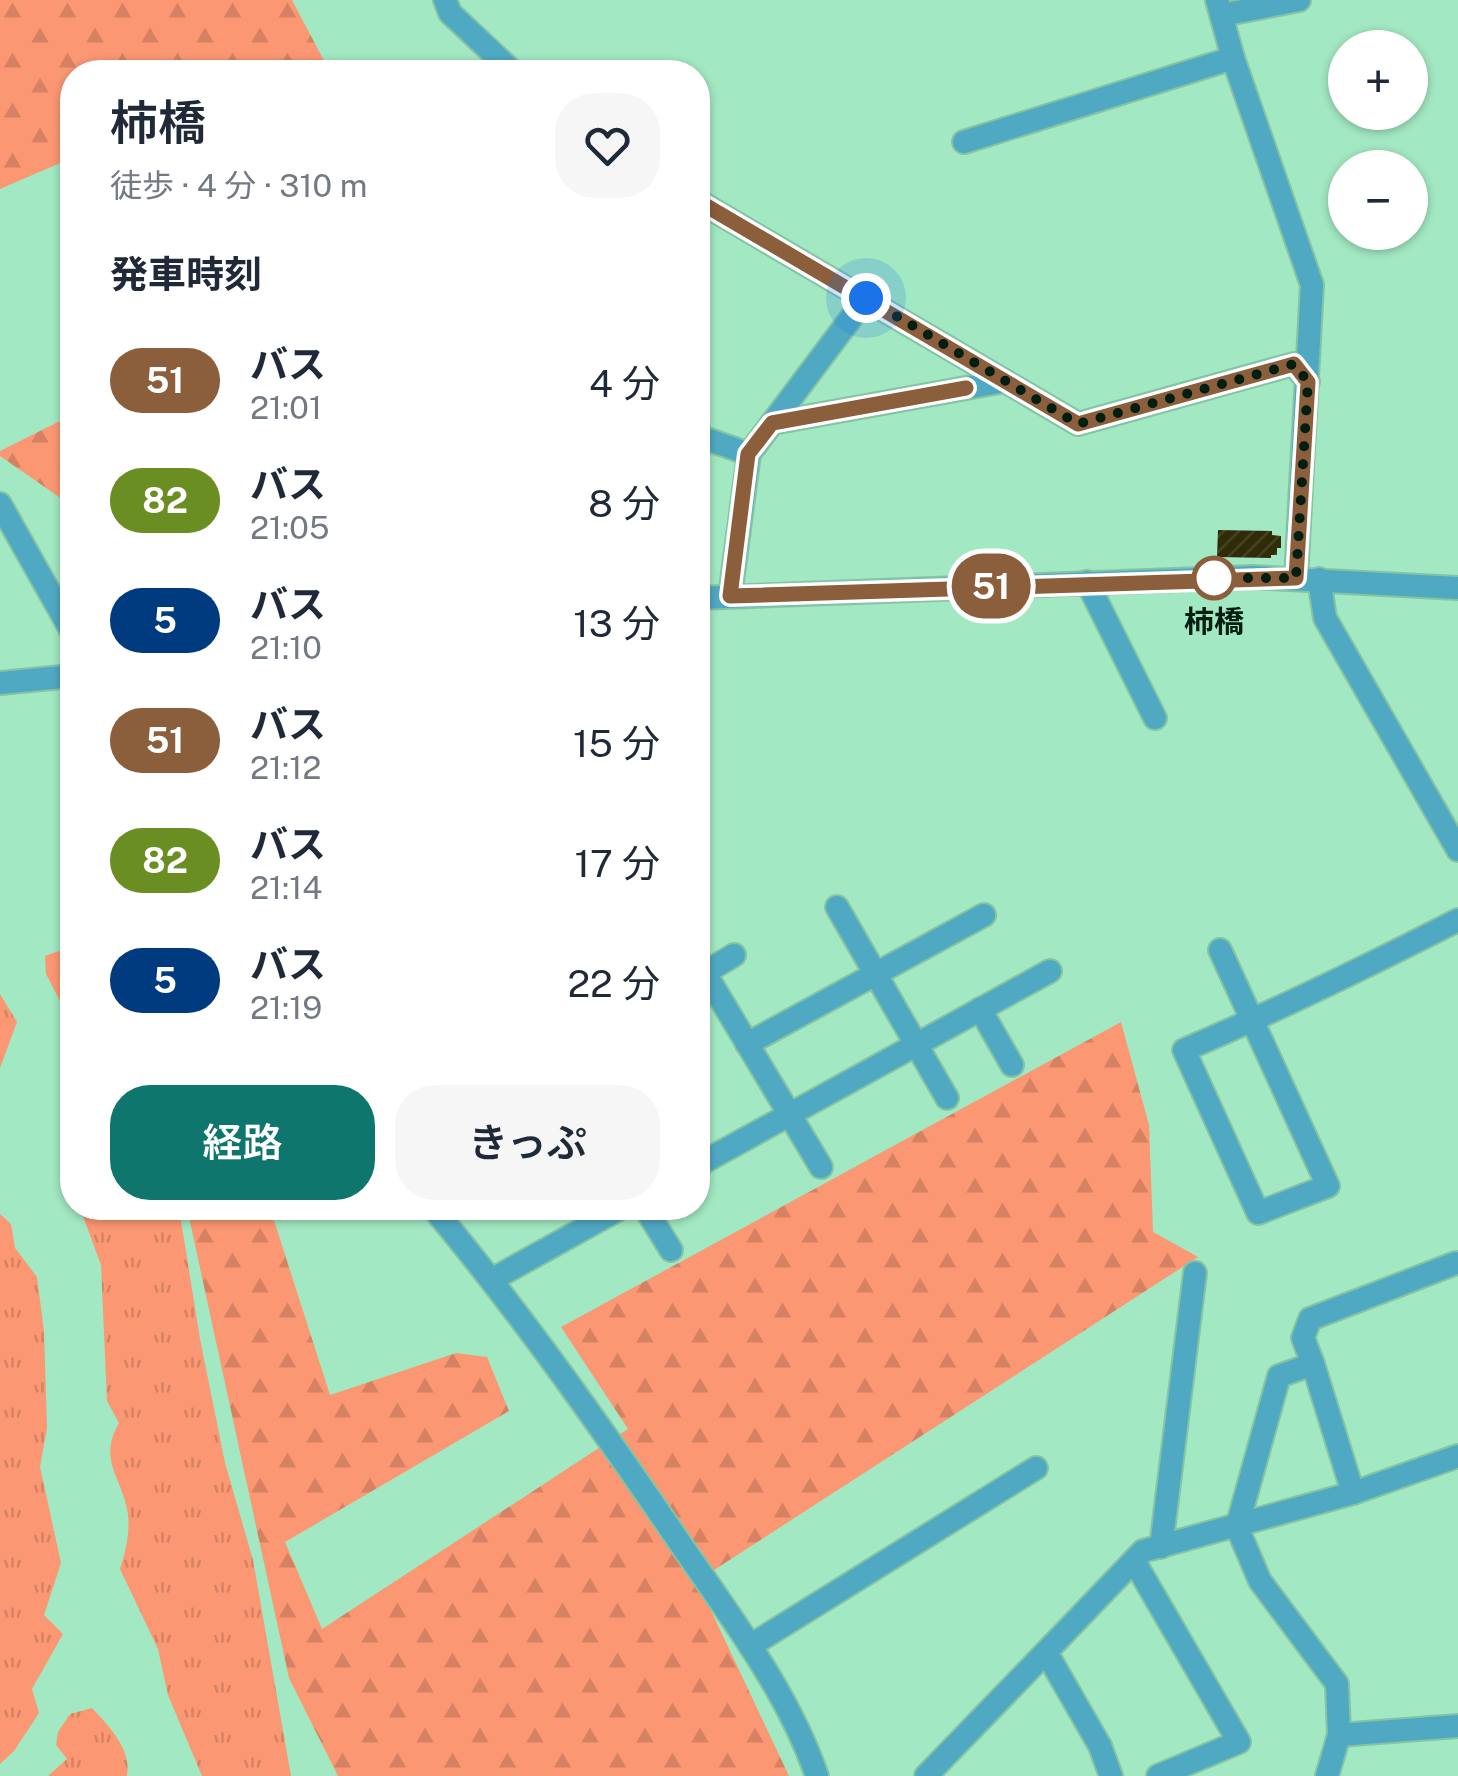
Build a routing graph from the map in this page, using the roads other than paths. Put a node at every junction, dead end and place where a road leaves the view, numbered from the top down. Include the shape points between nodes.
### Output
1 (445, 0) edge
2 (1299, 0) edge
3 (1219, 8) edge
4 (1233, 58) junction
5 (500, 60) edge
6 (964, 142) dead end
7 (710, 208) edge
8 (866, 298) junction
9 (1005, 381) junction
10 (1308, 382) junction
11 (772, 423) junction
12 (710, 440) edge
13 (748, 454) junction
14 (0, 504) edge
15 (1308, 578) junction
16 (1088, 582) junction
17 (1458, 588) edge
18 (730, 596) junction
19 (710, 597) edge
20 (60, 611) edge
21 (60, 677) edge
22 (0, 683) edge
23 (1155, 718) dead end
24 (1458, 850) edge
25 (838, 907) dead end
26 (984, 915) dead end
27 (1458, 920) edge
28 (1220, 950) dead end
29 (734, 955) dead end
30 (710, 970) edge
31 (1050, 971) dead end
32 (876, 973) junction
33 (710, 988) edge
34 (980, 1009) junction
35 (1253, 1021) junction
36 (747, 1044) junction
37 (917, 1044) junction
38 (1012, 1065) dead end
39 (947, 1098) dead end
40 (790, 1114) junction
41 (710, 1158) edge
42 (821, 1166) dead end
43 (444, 1220) edge
44 (599, 1220) edge
45 (653, 1220) edge
46 (671, 1250) dead end
47 (1457, 1265) edge
48 (1195, 1273) dead end
49 (493, 1279) junction
50 (1314, 1364) junction
51 (1458, 1456) edge
52 (1036, 1468) dead end
53 (1353, 1493) junction
54 (1237, 1526) junction
55 (1161, 1547) junction
56 (1134, 1560) junction
57 (750, 1646) junction
58 (1046, 1652) junction
59 (1458, 1726) edge
60 (1338, 1735) junction
61 (817, 1776) edge
62 (926, 1776) edge
63 (1111, 1776) edge
64 (1158, 1776) edge
65 (1327, 1776) edge

1 - 5 street via 450,13
2 - 3 street
3 - 4 street
4 - 6 street
4 - 10 street via 1312,286
7 - 8 street
8 - 9 street
8 - 11 street
9 - 10 street via 1078,424 1294,364
9 - 11 street
10 - 15 street
11 - 13 street
12 - 13 street
13 - 18 street
14 - 20 street
15 - 16 street
15 - 17 street
15 - 24 street
16 - 18 street
16 - 23 street
18 - 19 street
21 - 22 street
25 - 32 street
26 - 32 street
27 - 35 street
28 - 35 street
29 - 30 street
31 - 34 street
32 - 36 street
32 - 37 street
33 - 36 street
34 - 37 street
34 - 38 street
35 - 35 street via 1184,1050 1258,1213 1328,1186
36 - 40 street
37 - 39 street
37 - 40 street
40 - 41 street
40 - 42 street
43 - 49 street
44 - 49 street
45 - 46 street
47 - 50 street via 1310,1319 1303,1338
48 - 55 street
49 - 57 street
50 - 53 street
50 - 54 street via 1280,1376
51 - 53 street
52 - 57 street
53 - 54 street
54 - 55 street
54 - 60 street via 1260,1581 1336,1684
55 - 56 street
56 - 58 street
56 - 64 street via 1239,1742
57 - 61 street via 804,1738
58 - 62 street
58 - 63 street
59 - 60 street
60 - 65 street

